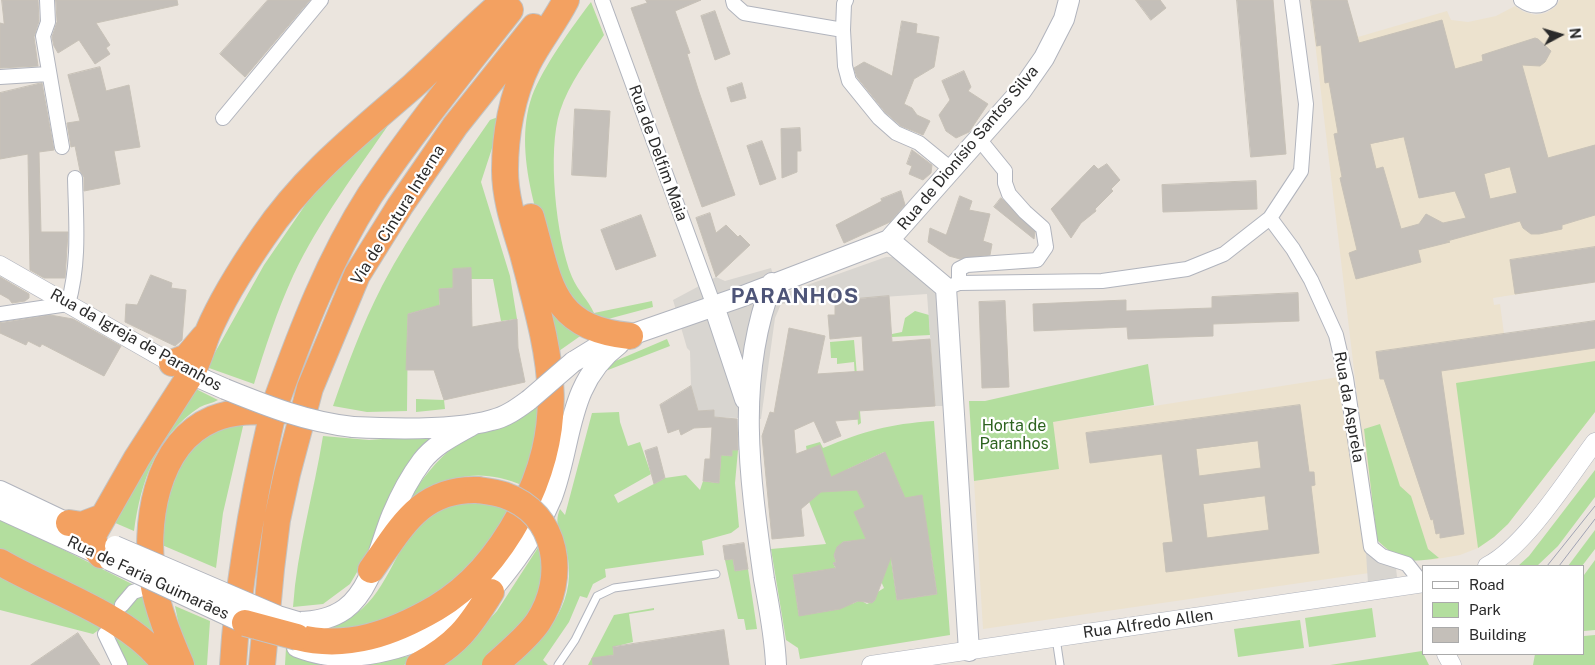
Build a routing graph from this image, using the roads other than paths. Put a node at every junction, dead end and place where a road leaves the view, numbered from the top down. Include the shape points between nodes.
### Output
1 (47, 0) edge
2 (321, 0) edge
3 (505, 0) edge
4 (518, 0) edge
5 (556, 0) edge
6 (566, 0) edge
7 (602, 0) edge
8 (734, 0) edge
9 (846, 0) edge
10 (1069, 0) edge
11 (1292, 0) edge
12 (1521, 0) edge
13 (1550, 0) edge
14 (843, 30) junction
15 (48, 74) junction
16 (0, 76) edge
17 (511, 114) junction
18 (223, 118) dead end
19 (979, 139) junction
20 (62, 147) dead end
21 (952, 170) junction
22 (74, 178) dead end
23 (1270, 218) junction
24 (889, 240) junction
25 (0, 265) edge
26 (772, 283) junction
27 (952, 285) junction
28 (68, 304) junction
29 (714, 306) junction
30 (0, 314) edge
31 (630, 336) junction
32 (182, 369) junction
33 (748, 407) junction
34 (276, 411) junction
35 (474, 424) junction
36 (1595, 442) edge
37 (0, 490) edge
38 (0, 509) edge
39 (69, 523) joint
40 (104, 542) junction
41 (0, 562) edge
42 (1488, 565) edge
43 (371, 570) junction
44 (716, 574) dead end
45 (1422, 584) edge
46 (154, 585) junction
47 (1422, 585) edge
48 (491, 592) junction
49 (122, 605) dead end
50 (244, 623) joint
51 (105, 634) dead end
52 (297, 635) junction
53 (1056, 638) junction
54 (969, 651) junction
55 (120, 665) edge
56 (165, 665) edge
57 (181, 665) edge
58 (234, 665) edge
59 (262, 665) edge
60 (418, 665) edge
61 (495, 665) edge
62 (558, 665) edge
63 (776, 665) edge
64 (871, 665) edge
65 (1060, 665) edge

1 - 15 street via 48,22 43,36
2 - 18 street
3 - 32 highway via 306,182 264,236 224,301 207,333 198,363
4 - 34 highway, Via de Cintura Interna via 407,142 370,196 313,303
5 - 59 highway, Via de Cintura Interna via 455,126 357,275 310,388 287,474 272,559
6 - 17 highway via 528,63
7 - 29 street, Rua de Delfim Maia
8 - 14 street via 744,13
9 - 14 street
10 - 19 main road, Rua de Dionísio Santos Silva via 1064,19 1044,58
11 - 23 street via 1306,104 1302,171
12 - 13 street via 1533,6
14 - 21 street via 849,81 863,100 896,133 919,143
15 - 16 street
15 - 20 street
17 - 31 highway via 514,155 550,284 560,305 592,328
17 - 52 highway via 506,146 507,194 552,385 548,438 534,489 512,530 486,567 448,600 403,626 362,640 331,642
19 - 21 main road, Rua de Dionísio Santos Silva
19 - 27 street via 1005,170 1009,194 1043,228 1046,247 1037,260 967,265 960,268
21 - 24 main road, Rua de Dionísio Santos Silva
22 - 28 street via 75,274
23 - 27 street via 1224,254 1187,269 1102,281
23 - 45 street, Rua da Asprela via 1311,280 1336,335 1346,378 1371,547 1382,556 1407,564
24 - 26 main road, Rua da Igreja de Paranhos
24 - 27 main road
25 - 28 street, Rua da Igreja de Paranhos
26 - 29 main road, Rua da Igreja de Paranhos
26 - 33 main road via 761,318
27 - 54 main road
28 - 30 street
28 - 32 street, Rua da Igreja de Paranhos
29 - 31 main road, Rua da Igreja de Paranhos
29 - 33 main road
31 - 35 main road, Rua da Igreja de Paranhos, bridge via 599,346 573,362 514,411
31 - 48 main road, Rua de Faria Guimarães via 607,353 586,381 574,408 560,472 546,511 528,543
32 - 34 main road, Rua da Igreja de Paranhos, bridge
32 - 40 highway
33 - 63 main road via 750,482
34 - 35 main road, Rua da Igreja de Paranhos, bridge via 353,427
34 - 46 highway via 243,411 213,419 184,440 173,455 160,483 152,517 150,550
34 - 58 highway, Via de Cintura Interna via 245,542
35 - 43 main road via 432,449 418,467 393,513
36 - 42 street via 1522,538
37 - 39 main road, Rua de Faria Guimarães
38 - 40 main road, Rua de Faria Guimarães
39 - 40 highway via 82,525
40 - 50 main road, Rua de Faria Guimarães, bridge
40 - 52 main road, Rua de Faria Guimarães, bridge via 278,616
41 - 56 highway via 118,623 148,645
43 - 52 main road via 362,589 345,609
43 - 61 highway, bridge via 402,526 423,504 440,494 460,489 504,495 536,516 549,536 555,561 553,591 528,635
44 - 62 lane via 601,592 590,605 575,640
46 - 49 street via 133,592
46 - 57 highway via 160,611
47 - 53 street, Rua Alfredo Allen
48 - 52 main road, Rua de Faria Guimarães via 454,623 397,648 367,654 332,655
48 - 60 highway via 469,628 442,653
50 - 52 highway, bridge
51 - 55 street
53 - 54 street, Rua Alfredo Allen
53 - 65 lane
54 - 64 street, Rua Alfredo Allen

